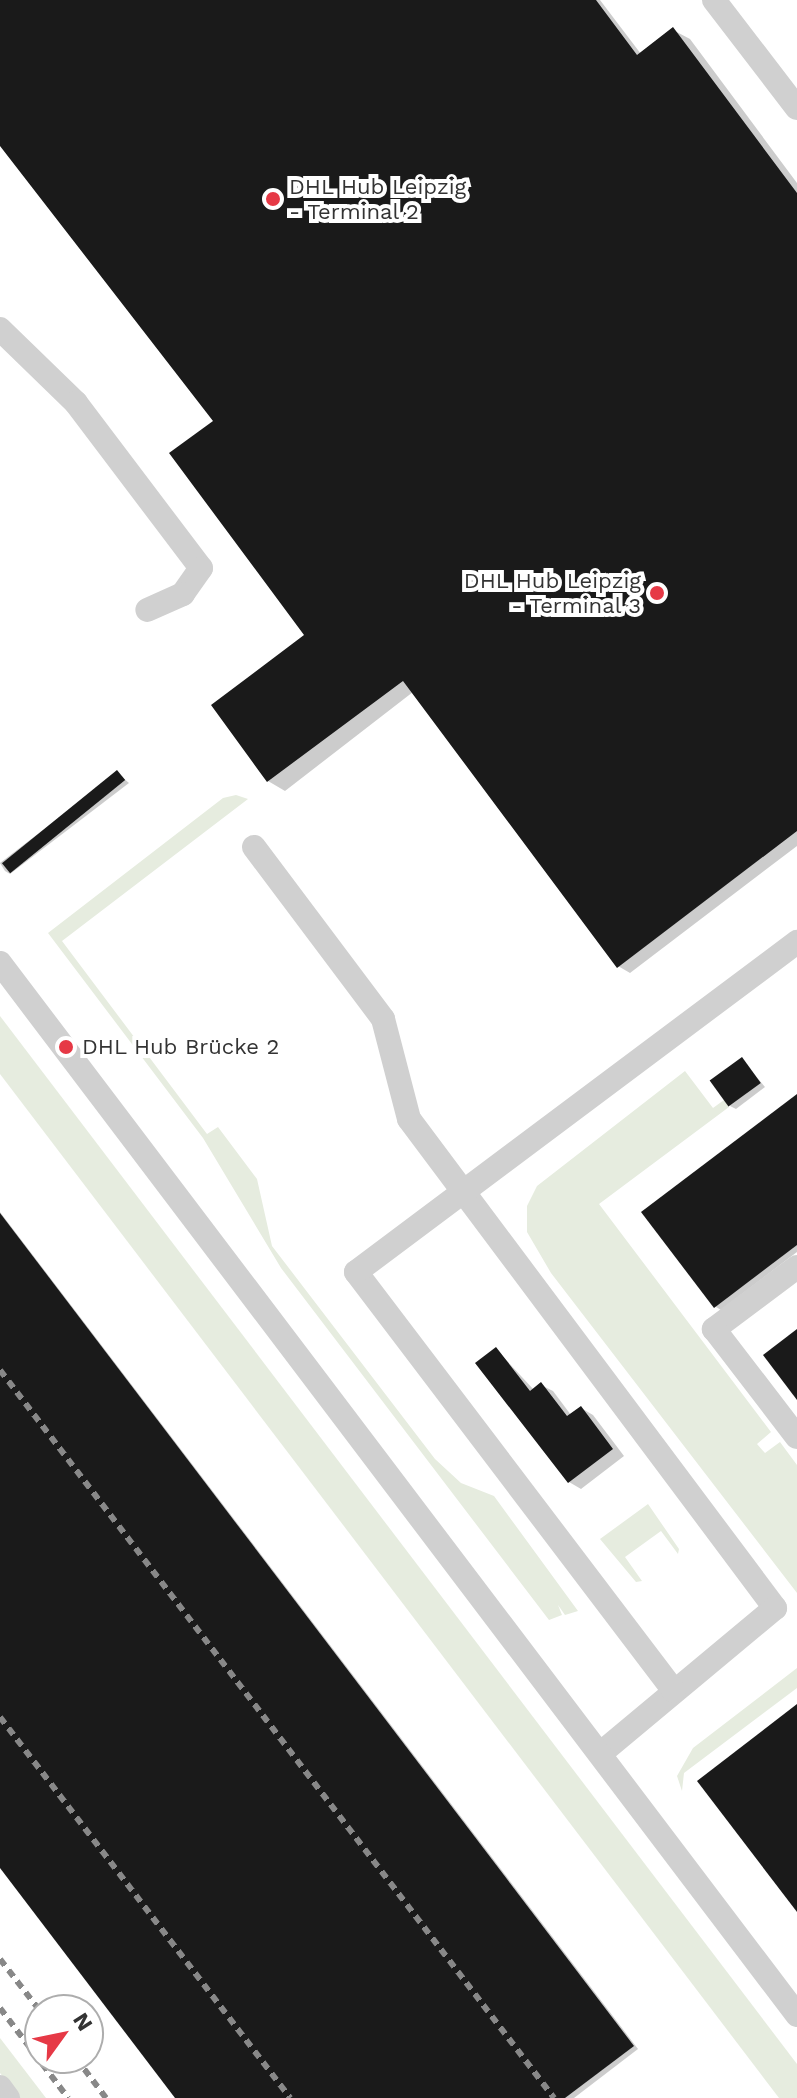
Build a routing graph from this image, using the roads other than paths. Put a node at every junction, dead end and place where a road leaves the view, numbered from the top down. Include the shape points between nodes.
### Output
1 (714, 0) edge
2 (797, 108) edge
3 (3, 333) edge
4 (147, 610) dead end
5 (254, 847) dead end
6 (797, 942) edge
7 (0, 963) edge
8 (464, 1192) junction
9 (796, 1269) edge
10 (797, 1437) edge
11 (674, 1691) junction
12 (601, 1753) junction
13 (797, 2015) edge
14 (0, 2087) edge
15 (8, 2098) edge

1 - 2 lane
3 - 4 lane via 76,403 201,568 183,594
5 - 8 lane via 383,1019 409,1119
6 - 8 lane
7 - 12 lane
8 - 11 lane via 775,1608
8 - 11 lane via 356,1272
9 - 10 lane via 714,1329
11 - 12 lane
12 - 13 lane
14 - 15 lane

